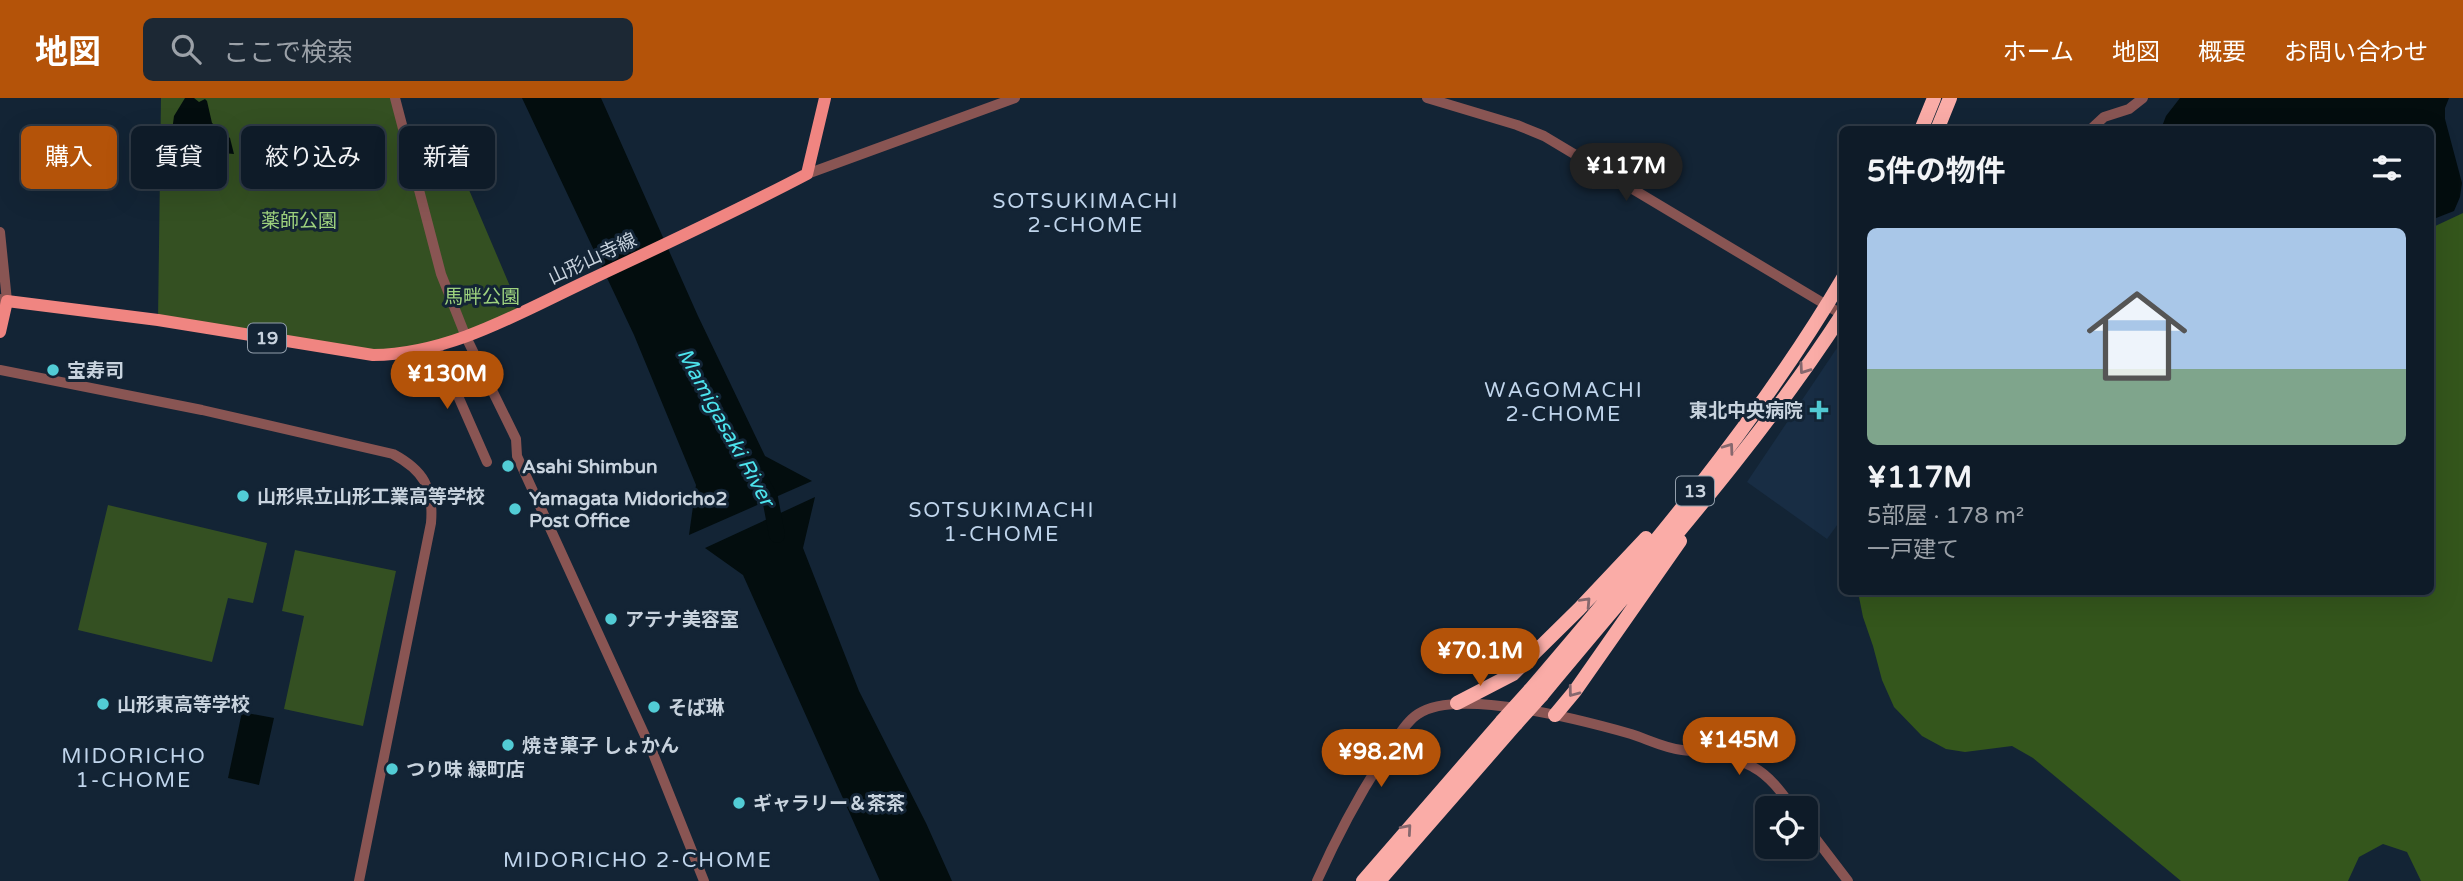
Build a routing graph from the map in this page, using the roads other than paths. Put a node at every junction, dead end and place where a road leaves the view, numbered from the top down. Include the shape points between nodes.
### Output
1 (395, 98) edge
2 (825, 98) edge
3 (1015, 98) edge
4 (1427, 98) edge
5 (1934, 98) edge
6 (1950, 98) edge
7 (2143, 98) edge
8 (1923, 126) edge
9 (1939, 126) edge
10 (2094, 126) edge
11 (807, 174) junction
12 (0, 232) edge
13 (1839, 285) edge
14 (4, 300) edge
15 (1827, 305) junction
16 (1839, 312) edge
17 (1839, 318) edge
18 (0, 332) edge
19 (466, 337) junction
20 (436, 346) junction
21 (0, 370) edge
22 (487, 462) dead end
23 (1718, 473) junction
24 (1457, 703) junction
25 (1555, 715) junction
26 (1509, 723) junction
27 (1783, 796) edge
28 (1818, 842) edge
29 (359, 881) edge
30 (704, 881) edge
31 (1317, 881) edge
32 (1363, 881) edge
33 (1379, 881) edge
34 (1848, 881) edge

1 - 19 street via 440,274
2 - 11 main road
3 - 11 street
4 - 15 street via 1544,136
5 - 8 highway
6 - 9 highway
7 - 10 street
11 - 19 main road, 山形山寺線 / 19
12 - 14 street
13 - 15 highway, 13
14 - 18 main road
14 - 20 main road, 山形山寺線 / 19 via 373,355
15 - 16 street
23 -> 15 highway, 13
17 -> 23 highway, 13
19 - 20 main road, 山形山寺線 / 19
19 - 30 street via 516,439 517,456 652,751
20 - 22 street
21 - 29 street via 393,454 412,464 421,476 429,489 431,523
24 -> 23 highway via 1513,674
23 -> 25 highway
23 - 26 highway, 13, bridge
24 - 25 street
24 - 31 street via 1434,705 1405,727 1347,816
25 - 27 street via 1681,750 1735,758 1756,768
32 -> 26 highway, 13
26 - 33 highway, 13
28 - 34 street

